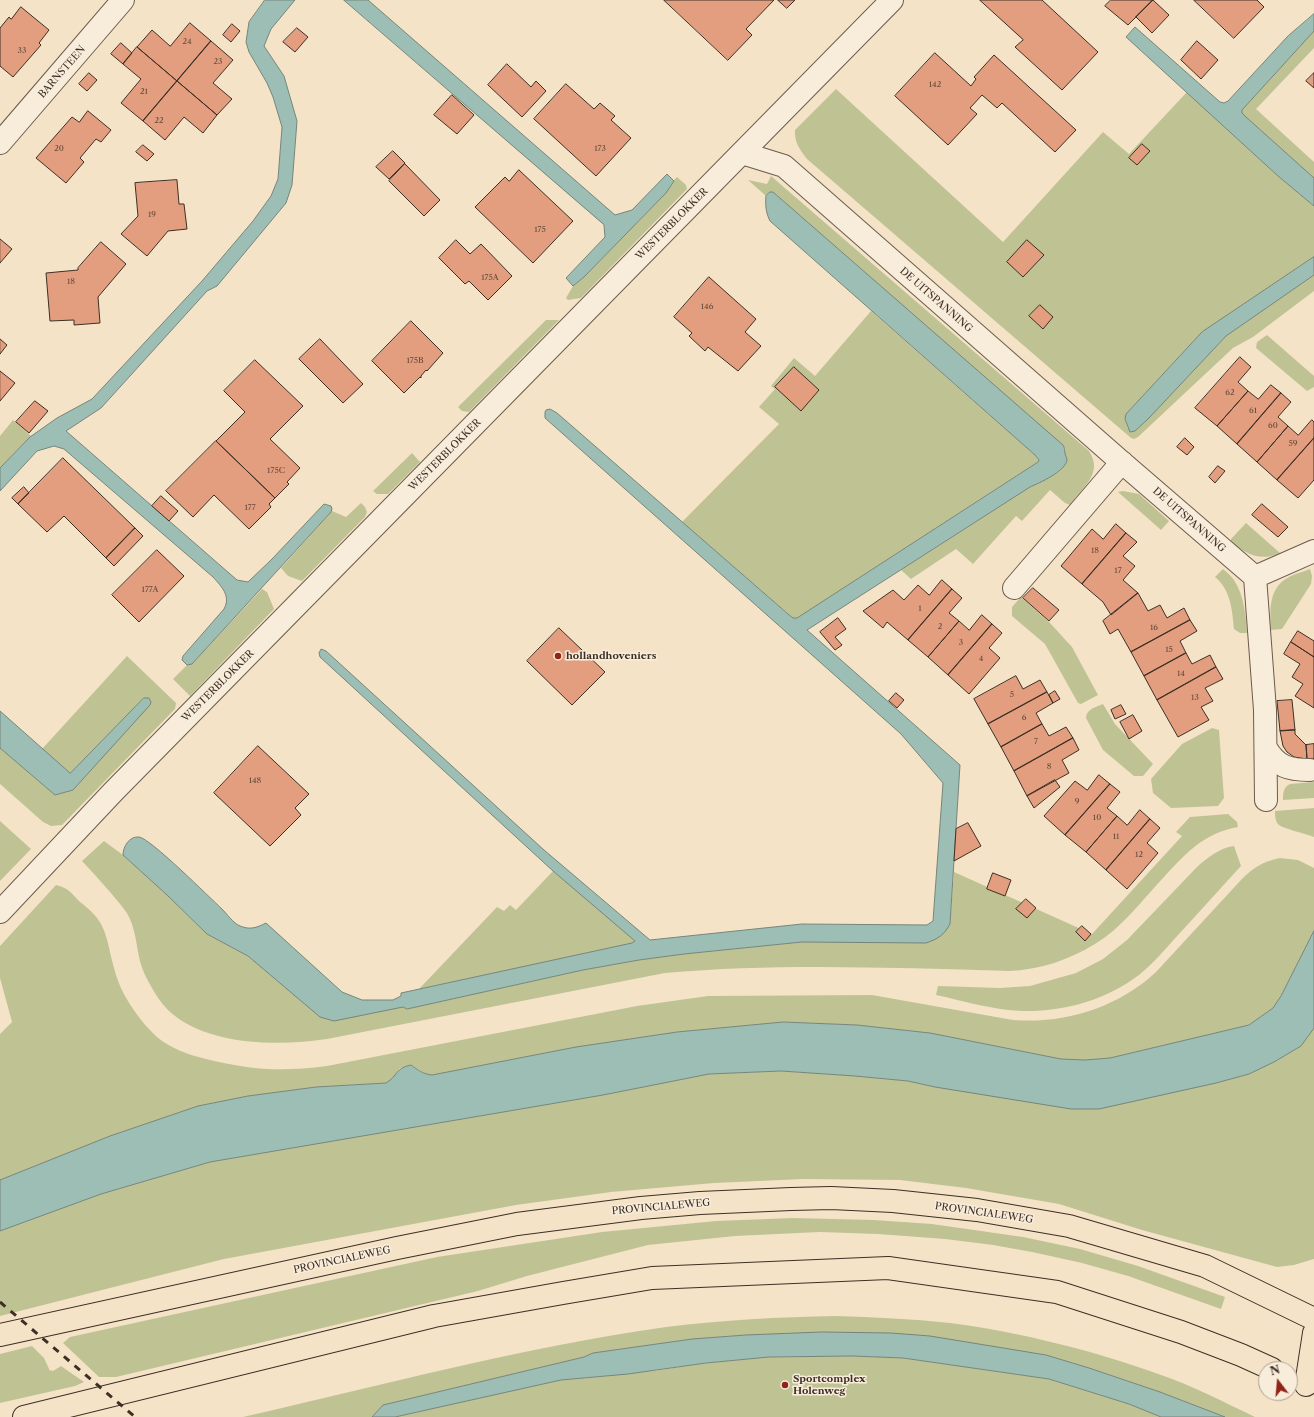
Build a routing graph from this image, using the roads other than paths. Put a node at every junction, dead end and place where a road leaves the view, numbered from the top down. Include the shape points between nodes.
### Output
1 (123, 0) edge
2 (892, 0) edge
3 (0, 144) edge
4 (742, 153) junction
5 (1122, 462) junction
6 (1314, 551) edge
7 (1255, 577) junction
8 (1014, 588) dead end
9 (1266, 748) junction
10 (1310, 770) dead end
11 (1266, 800) dead end
12 (0, 912) edge
13 (1314, 1319) edge
14 (1314, 1333) edge
15 (0, 1335) edge
16 (1258, 1362) edge
17 (1306, 1382) edge
18 (24, 1417) edge

1 - 3 street, BARNSTEEN
2 - 4 street, WESTERBLOKKER
4 - 5 street, DE UITSPANNING via 784,166
4 - 12 street, WESTERBLOKKER via 113,792
5 - 7 street, DE UITSPANNING
5 - 8 street
6 - 7 street
7 - 9 street
9 - 10 street via 1283,766 1295,770
9 - 11 street
13 - 15 main road, PROVINCIALEWEG via 1205,1266 1070,1226 977,1210 893,1200 823,1198 693,1203 518,1224
14 - 17 main road
16 - 18 main road via 1181,1332 1057,1292 888,1268 652,1278 434,1316

